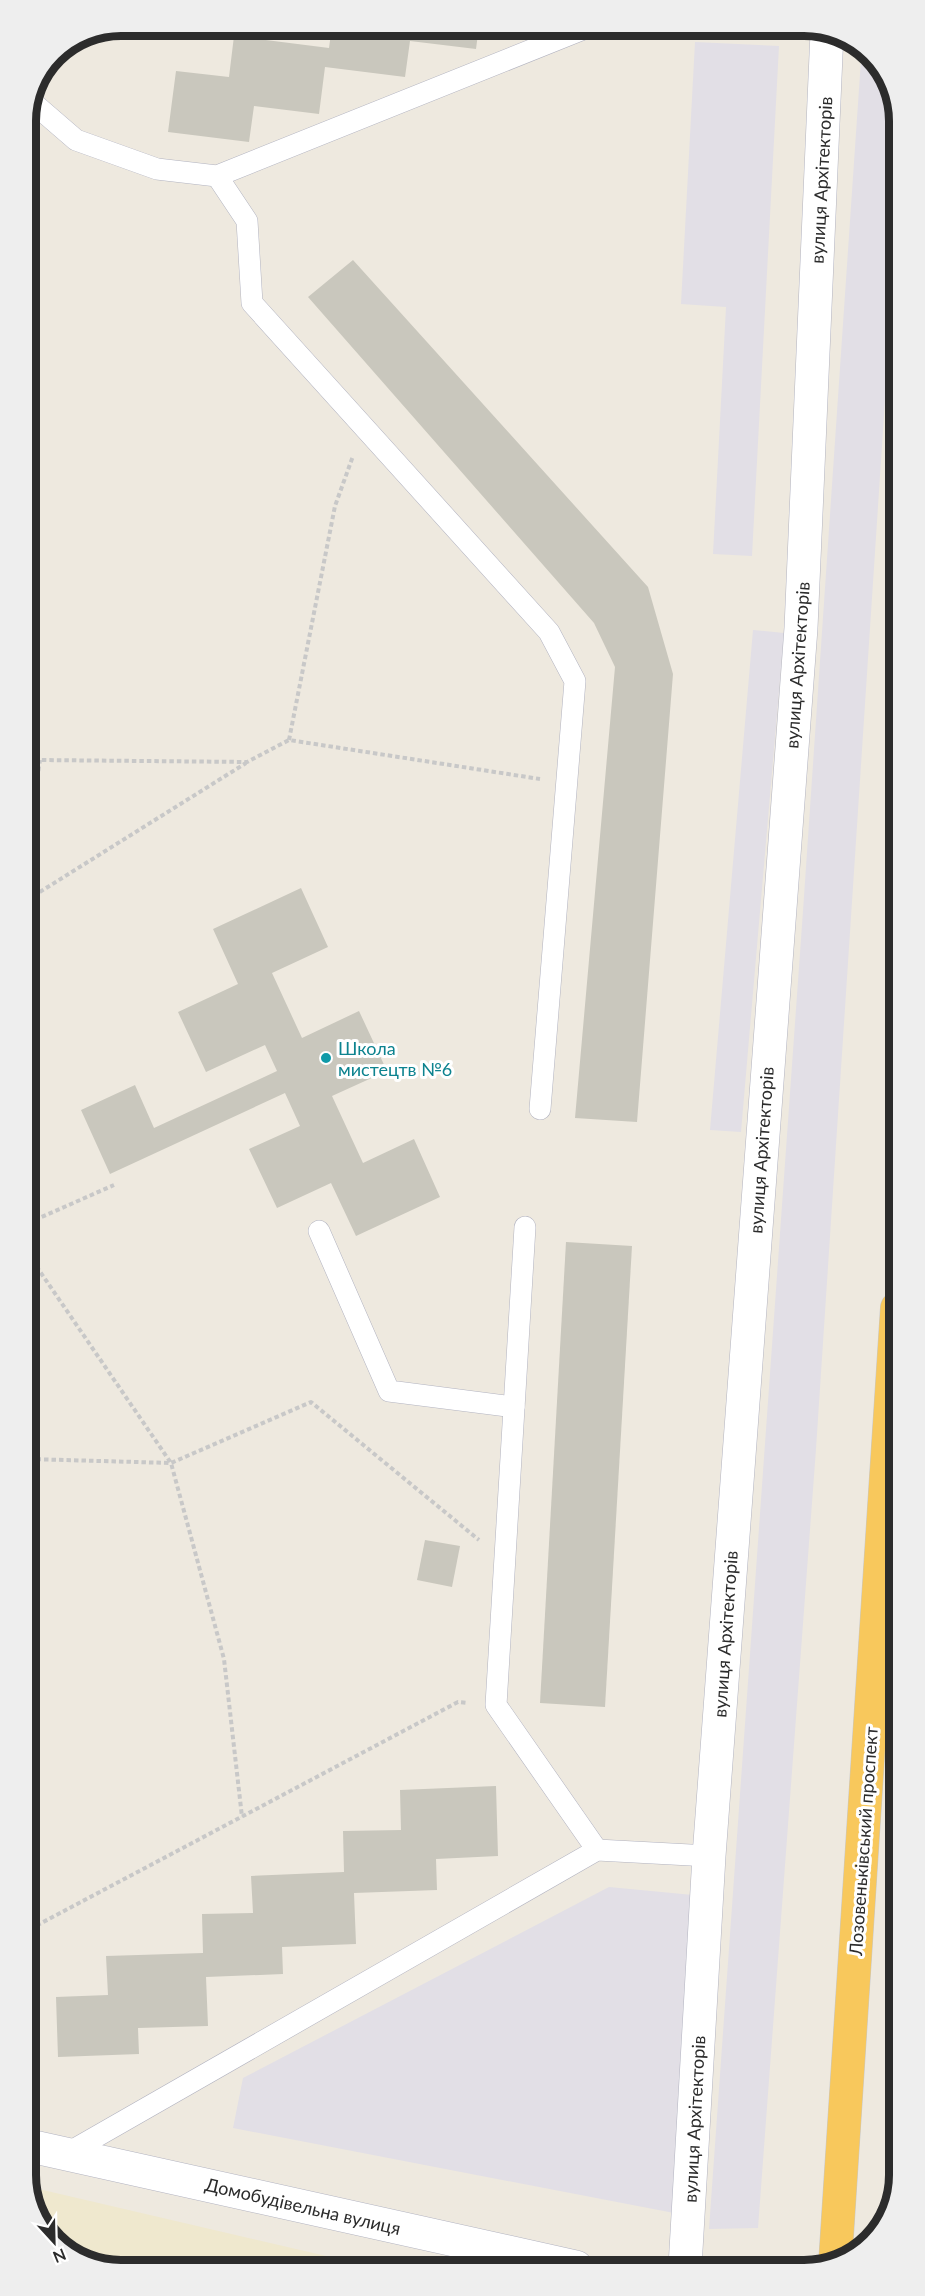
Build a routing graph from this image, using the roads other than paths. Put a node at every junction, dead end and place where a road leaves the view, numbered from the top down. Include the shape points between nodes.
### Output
1 (566, 36) edge
2 (827, 40) edge
3 (38, 107) edge
4 (217, 176) junction
5 (540, 1109) dead end
6 (525, 1227) dead end
7 (320, 1231) dead end
8 (514, 1407) junction
9 (889, 1431) edge
10 (597, 1850) junction
11 (709, 1856) junction
12 (36, 2147) edge
13 (66, 2154) junction
14 (836, 2253) edge
15 (544, 2260) edge
16 (685, 2260) edge

1 - 4 lane
2 - 11 street, вулиця Архітекторів via 801,628
3 - 4 lane via 76,140 158,169
4 - 5 lane via 246,221 252,303 549,632 575,681
6 - 8 lane
7 - 8 lane via 389,1391
8 - 10 lane via 496,1705
9 - 14 highway, Лозовеньківський проспект
10 - 11 lane
10 - 13 lane
11 - 16 street, вулиця Архітекторів
12 - 13 street, Домобудівельна вулиця
13 - 15 street, Домобудівельна вулиця

